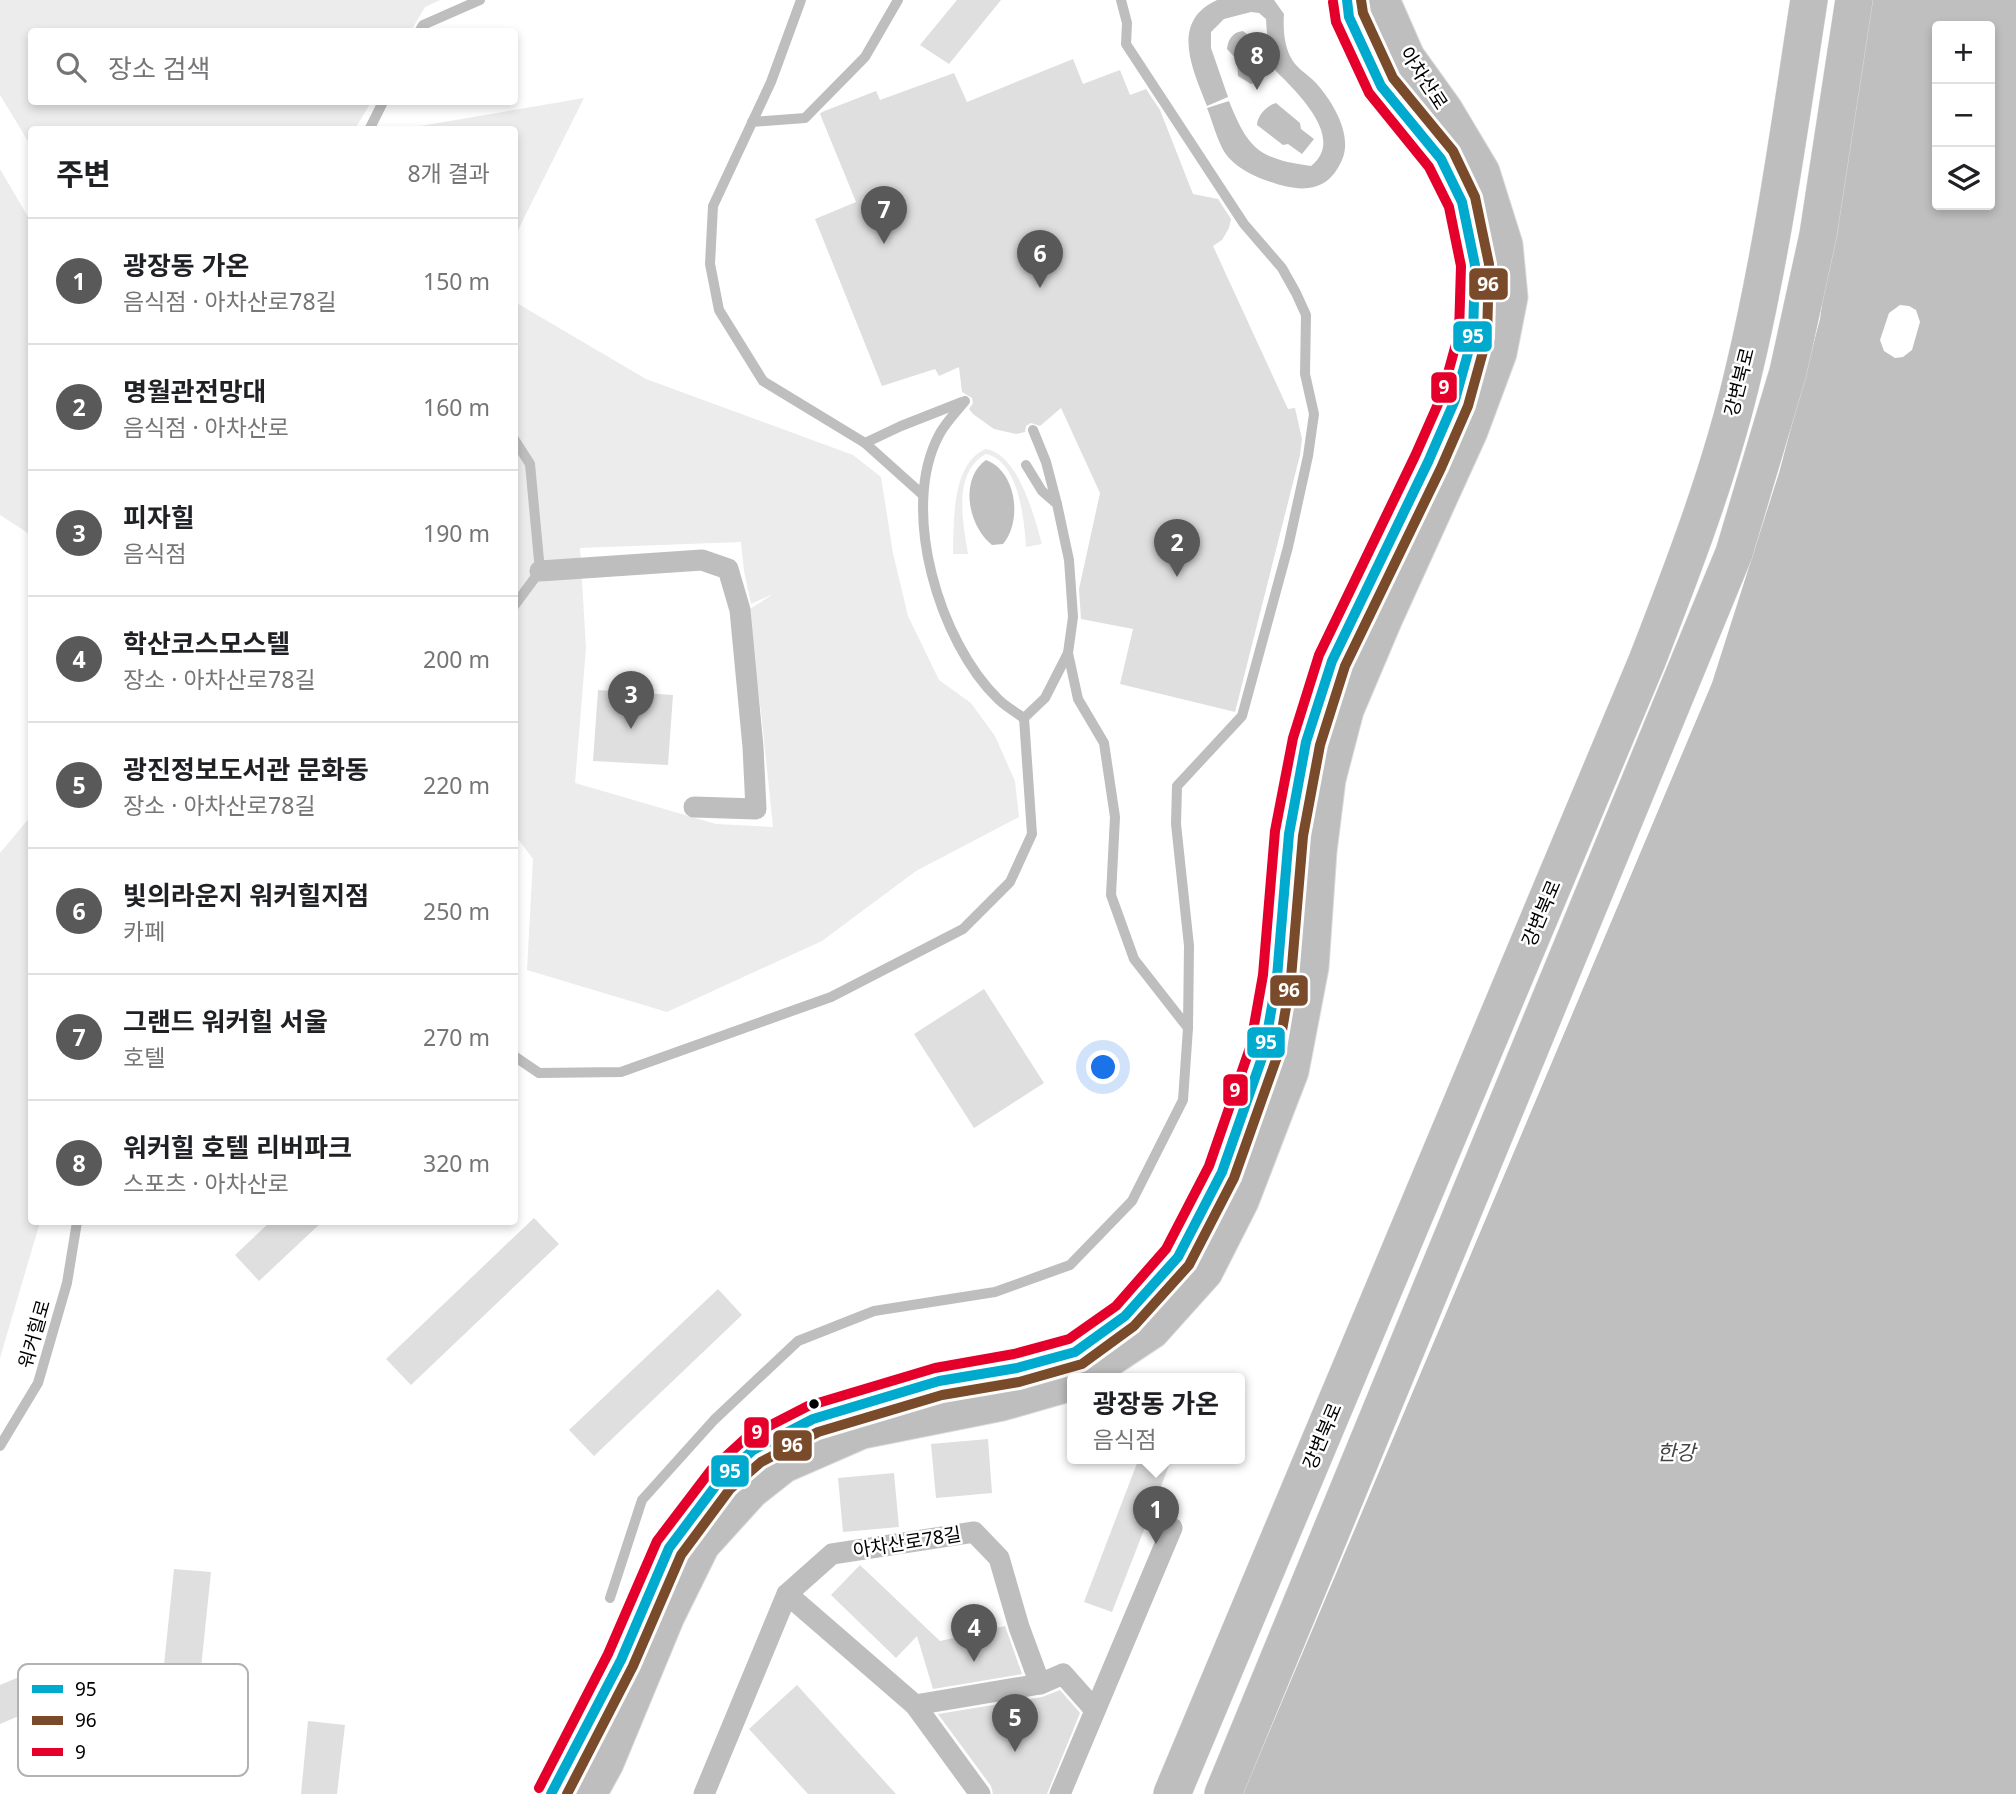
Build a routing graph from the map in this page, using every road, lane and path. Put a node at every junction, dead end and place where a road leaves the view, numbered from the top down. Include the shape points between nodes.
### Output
1 (480, 0) edge
2 (801, 0) edge
3 (898, 0) edge
4 (1122, 0) edge
5 (1347, 0) edge
6 (1382, 0) edge
7 (1809, 0) edge
8 (1854, 0) edge
9 (421, 28) edge
10 (382, 105) edge
11 (752, 122) junction
12 (371, 126) edge
13 (1033, 430) dead end
14 (865, 443) junction
15 (518, 445) edge
16 (1026, 465) dead end
17 (923, 495) junction
18 (1057, 503) junction
19 (540, 571) junction
20 (518, 601) edge
21 (1068, 653) junction
22 (1024, 718) junction
23 (694, 807) dead end
24 (1188, 1028) junction
25 (518, 1059) edge
26 (77, 1225) edge
27 (1089, 1373) edge
28 (1067, 1384) edge
29 (0, 1446) edge
30 (1172, 1528) dead end
31 (787, 1594) junction
32 (610, 1598) dead end
33 (1040, 1684) junction
34 (915, 1705) junction
35 (1095, 1710) junction
36 (551, 1794) edge
37 (589, 1794) edge
38 (704, 1794) edge
39 (980, 1794) edge
40 (1060, 1794) edge
41 (1172, 1794) edge
42 (1223, 1794) edge

1 - 9 lane
2 - 11 lane
3 - 11 lane via 865,57 805,118
4 - 24 lane via 1126,44 1244,224 1282,268 1301,304 1306,315 1305,374 1314,414 1289,544 1242,716 1177,786 1175,824 1189,946
5 - 36 main road, 아차산로 via 1349,17 1381,86 1441,159 1462,202 1475,265 1473,335 1455,400 1332,661 1310,730 1289,834 1277,977 1264,1052 1222,1172 1178,1257 1125,1316 1075,1352 1017,1368 939,1381 813,1419 753,1450 720,1480 669,1548 621,1660
6 - 27 main road, 아차산로 via 1407,57 1445,110 1486,184 1506,245 1510,297 1499,353 1470,431 1346,710 1328,779 1311,967 1291,1071 1241,1201 1205,1272 1152,1331
7 - 41 highway, 강변북로 via 1775,216 1744,371 1698,528 1647,661
8 - 42 highway via 1813,260 1788,372 1734,553
10 - 12 lane
11 - 14 lane via 713,206 710,264 719,310 762,381
13 - 18 lane
14 - 17 lane
14 - 17 lane via 965,401 939,435
15 - 19 lane via 530,464
16 - 18 lane via 1042,491
17 - 22 lane via 927,558 961,650 998,699
18 - 21 lane via 1069,560 1073,617
19 - 20 lane
19 - 23 street via 702,560 728,569 740,610 756,809
21 - 22 lane via 1045,698
21 - 24 lane via 1078,699 1104,743 1115,817 1111,895 1134,959
22 - 25 lane via 1032,835 1010,882 963,929 831,997 621,1072 539,1073
24 - 32 lane via 1183,1100 1132,1201 1070,1265 995,1292 874,1311 798,1341 714,1420 642,1500
26 - 29 lane, 워커힐로 via 67,1283 38,1383
28 - 37 main road via 1002,1403 862,1431 784,1465 751,1490 702,1545
30 - 35 street
31 - 33 street, 아차산로78길 via 832,1554 974,1532 999,1558
31 - 34 street
31 - 38 street, 아차산로78길
33 - 34 street
33 - 35 street via 1063,1674
34 - 39 street
35 - 40 street

